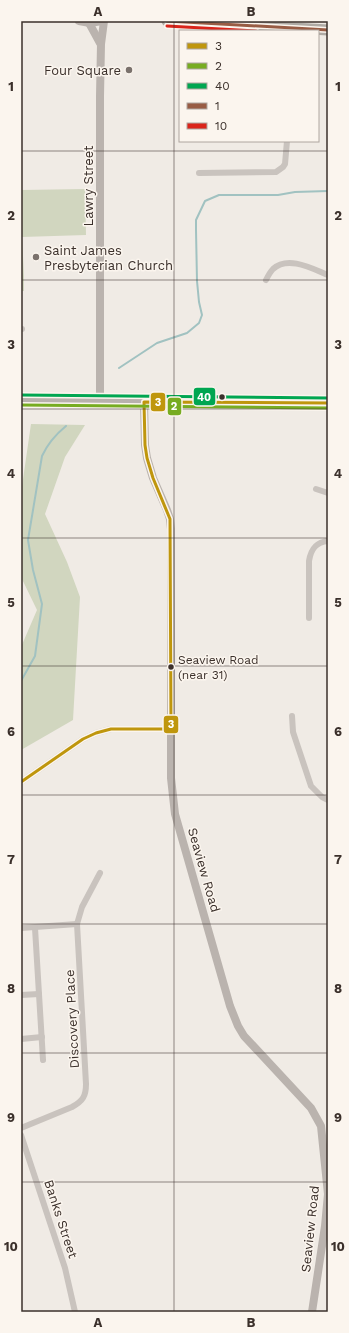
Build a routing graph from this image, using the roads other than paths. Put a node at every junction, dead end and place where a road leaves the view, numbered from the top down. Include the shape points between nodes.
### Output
1 (79, 21) edge
2 (103, 21) edge
3 (167, 21) edge
4 (89, 22) edge
5 (293, 27) edge
6 (328, 30) edge
7 (101, 44) junction
8 (287, 142) edge
9 (199, 173) dead end
10 (328, 275) edge
11 (266, 280) dead end
12 (21, 400) edge
13 (100, 400) junction
14 (144, 402) junction
15 (328, 403) edge
16 (316, 489) dead end
17 (328, 493) edge
18 (328, 541) edge
19 (309, 618) dead end
20 (292, 716) dead end
21 (171, 729) junction
22 (21, 782) edge
23 (328, 800) edge
24 (100, 873) dead end
25 (77, 924) junction
26 (21, 928) edge
27 (35, 928) junction
28 (39, 994) junction
29 (21, 995) edge
30 (42, 1037) junction
31 (21, 1039) edge
32 (43, 1060) dead end
33 (21, 1128) edge
34 (21, 1135) edge
35 (75, 1312) edge
36 (312, 1312) edge

1 - 4 street
2 - 4 street
2 - 7 street, Lawry Street
3 - 5 highway
4 - 7 street, Lawry Street
5 - 6 highway
7 - 13 street, Lawry Street
8 - 9 street via 285,164 276,172
10 - 11 street via 297,263 284,264 274,268
12 - 13 main road
13 - 14 main road
14 - 15 main road
14 - 21 street, Seaview Road via 147,458 170,524
16 - 17 street
18 - 19 street via 318,544 310,554
20 - 23 street via 293,732 311,786
21 - 22 street via 111,729 96,733 83,739
21 - 36 street, Seaview Road via 171,778 175,814 233,1016 244,1036 311,1108 321,1126 328,1194
24 - 25 street, Discovery Place via 82,907
25 - 27 street
25 - 33 street, Discovery Place via 86,1084 84,1097 72,1107
26 - 27 street
27 - 28 street
28 - 29 street
28 - 30 street
30 - 31 street
30 - 32 street
34 - 35 street, Banks Street via 65,1268

